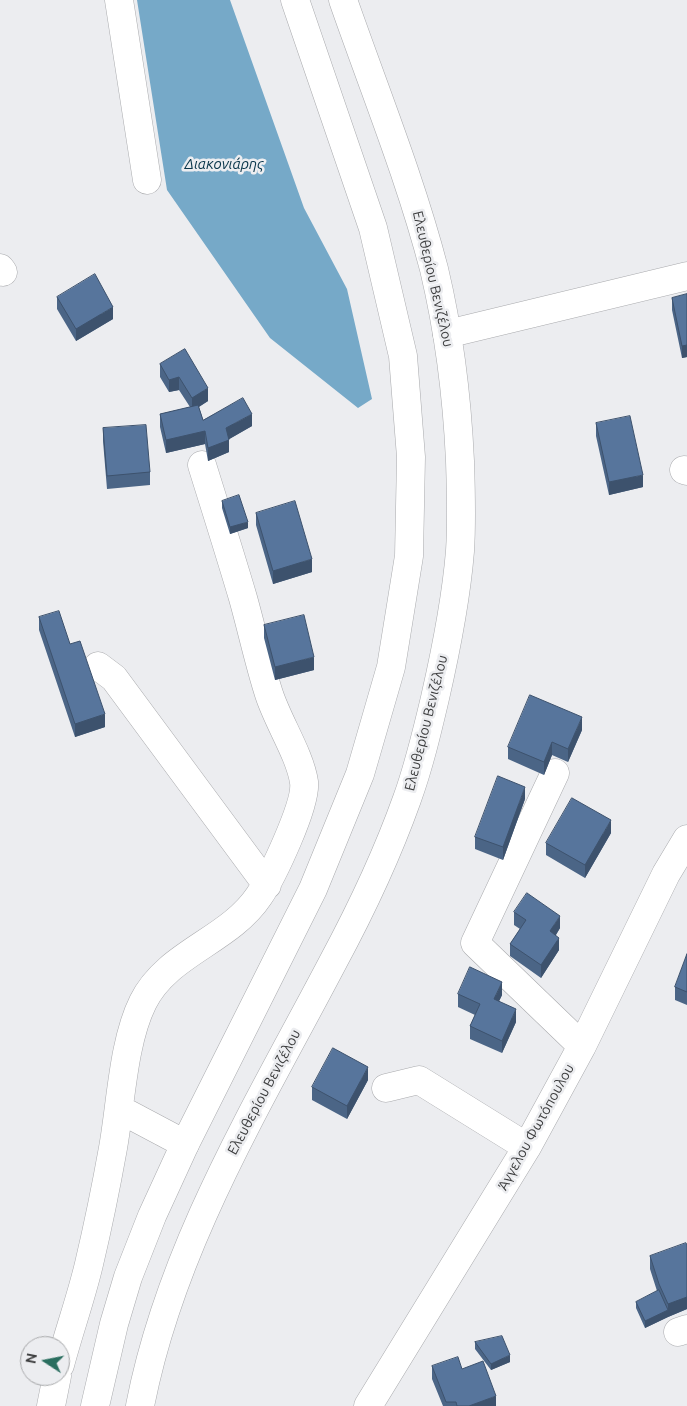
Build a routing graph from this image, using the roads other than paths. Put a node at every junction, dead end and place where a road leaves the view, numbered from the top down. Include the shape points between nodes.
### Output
1 (119, 0) edge
2 (295, 0) edge
3 (343, 0) edge
4 (147, 180) dead end
5 (687, 276) edge
6 (447, 334) junction
7 (202, 466) dead end
8 (98, 666) dead end
9 (555, 774) dead end
10 (687, 839) edge
11 (267, 885) junction
12 (582, 1046) junction
13 (386, 1088) dead end
14 (119, 1109) junction
15 (185, 1144) junction
16 (527, 1147) junction
17 (68, 1336) edge
18 (56, 1386) edge
19 (51, 1406) edge
20 (95, 1406) edge
21 (140, 1406) edge
22 (368, 1406) edge

1 - 4 main road
2 - 15 main road via 373,228 403,356 411,457 409,556 390,667 360,774 313,890
3 - 6 main road, Ελευθερίου Βενιζέλου via 417,209
5 - 6 main road
6 - 21 main road, Ελευθερίου Βενιζέλου via 459,440 460,552 448,636 419,761 398,823 355,918 256,1107 198,1227 172,1290
7 - 11 main road via 264,679 304,783 293,829
8 - 11 main road via 114,678
9 - 12 main road via 475,943
10 - 12 main road, Άγγελου Φωτόπουλου via 666,874
11 - 14 main road via 234,924 167,970 143,1001 133,1026
12 - 16 main road, Άγγελου Φωτόπουλου
13 - 16 main road via 419,1080
14 - 15 main road
14 - 17 main road via 88,1267
15 - 20 main road via 128,1277
16 - 22 main road, Άγγελου Φωτόπουλου
18 - 19 main road

